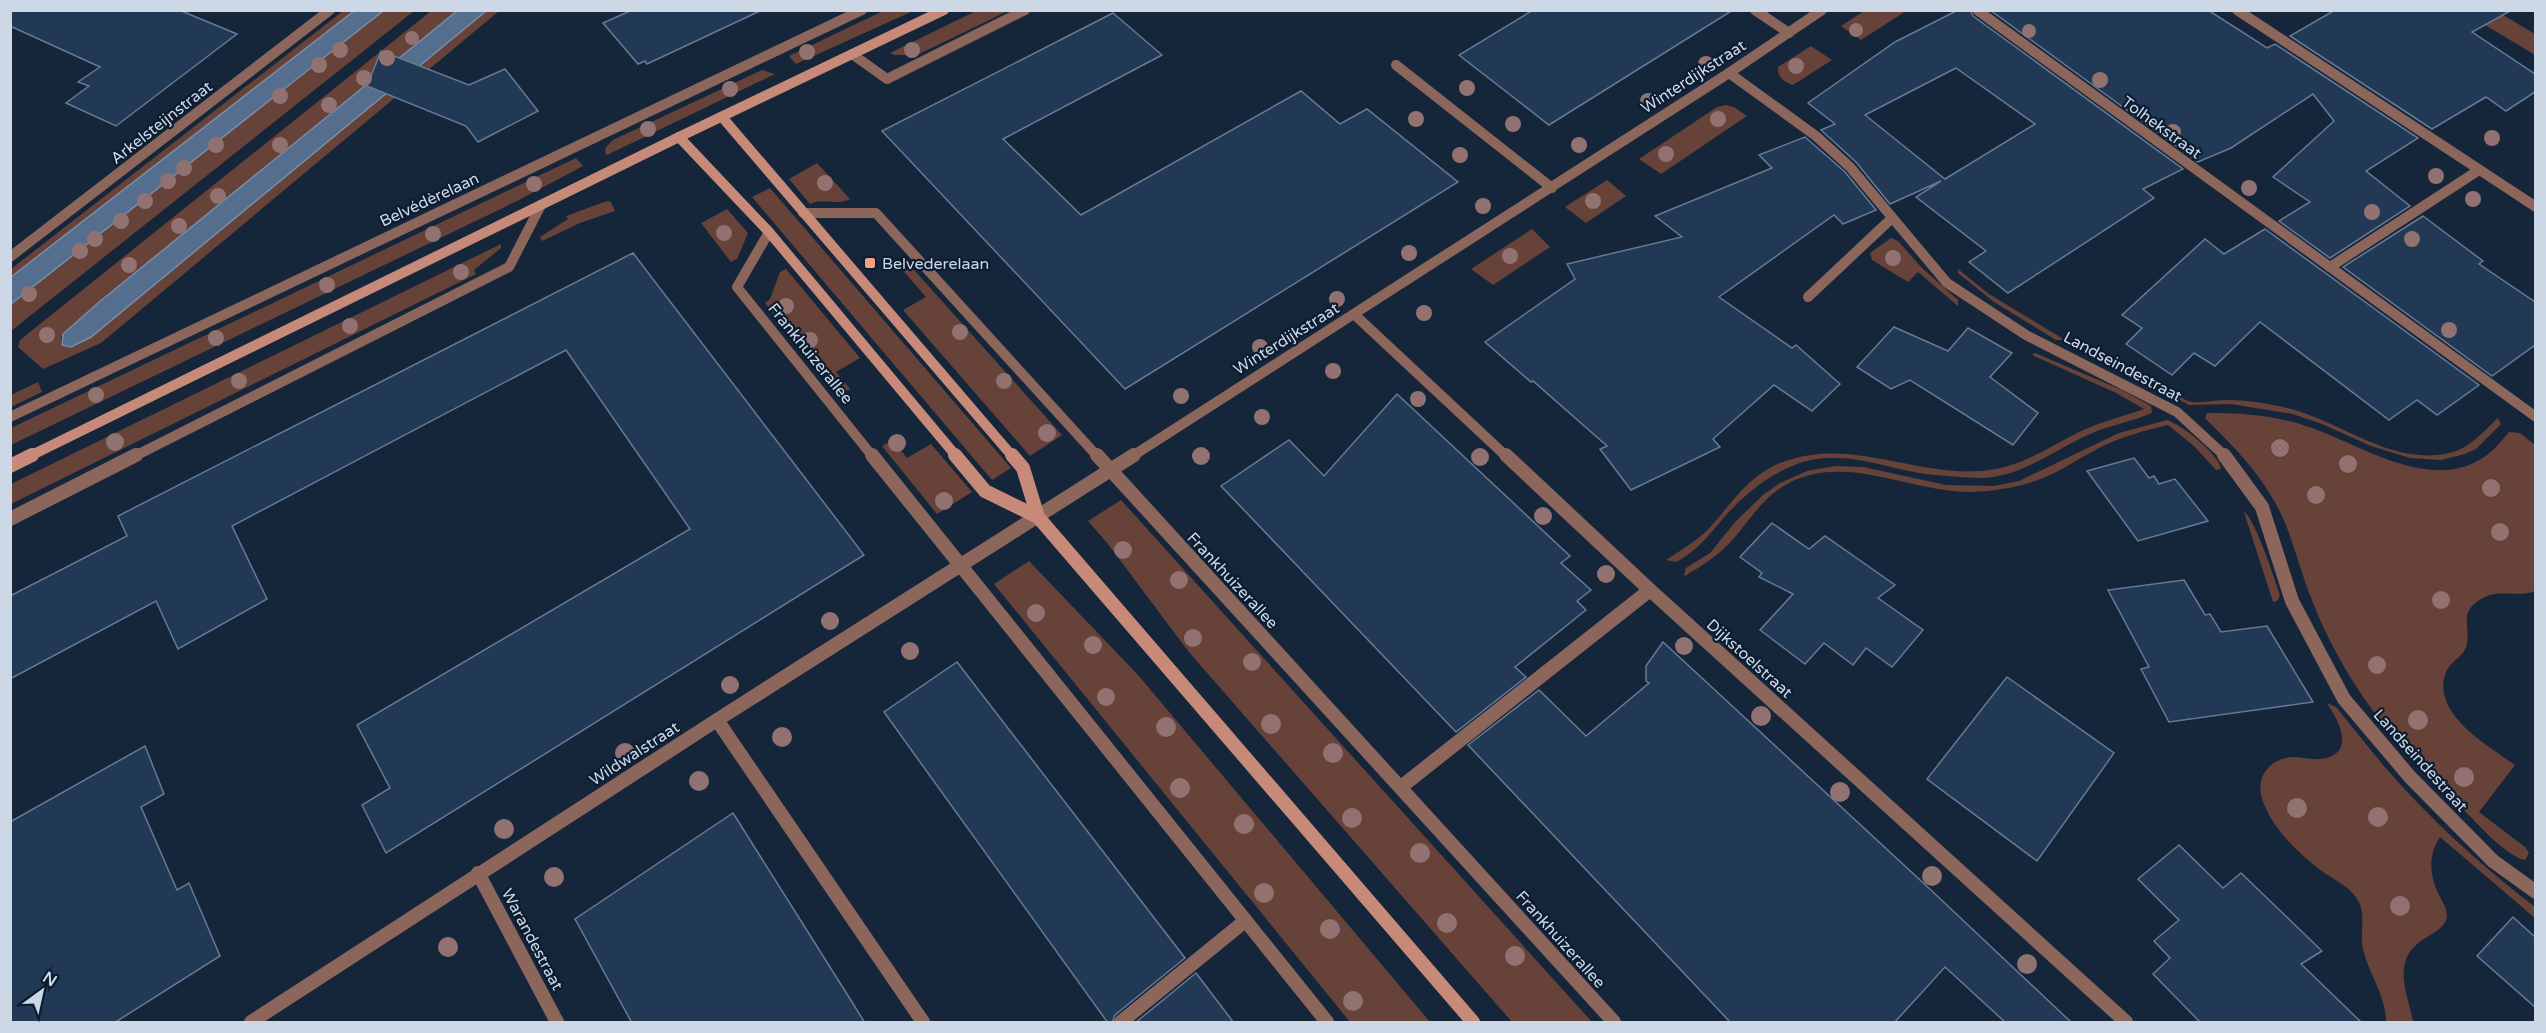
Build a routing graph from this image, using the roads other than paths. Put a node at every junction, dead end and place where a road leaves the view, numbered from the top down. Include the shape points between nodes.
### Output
1 (330, 10) edge
2 (862, 10) edge
3 (944, 10) edge
4 (1025, 10) edge
5 (1755, 10) edge
6 (1822, 10) edge
7 (1977, 10) edge
8 (2237, 10) edge
9 (1789, 33) junction
10 (852, 54) junction
11 (1396, 64) dead end
12 (1730, 74) junction
13 (722, 117) junction
14 (679, 137) junction
15 (2479, 170) junction
16 (1552, 188) junction
17 (540, 207) junction
18 (2535, 207) edge
19 (803, 213) junction
20 (1892, 219) junction
21 (769, 232) junction
22 (10, 257) edge
23 (2330, 267) junction
24 (1808, 297) dead end
25 (1355, 315) junction
26 (10, 417) edge
27 (2535, 417) edge
28 (10, 466) edge
29 (1109, 469) junction
30 (1038, 517) junction
31 (10, 519) edge
32 (959, 565) junction
33 (1650, 590) junction
34 (717, 720) junction
35 (1401, 787) junction
36 (478, 873) junction
37 (2535, 891) edge
38 (1245, 921) junction
39 (251, 1023) edge
40 (557, 1023) edge
41 (923, 1023) edge
42 (1121, 1023) edge
43 (1327, 1023) edge
44 (1473, 1023) edge
45 (1614, 1023) edge
46 (2126, 1023) edge

1 - 22 street, Arkelsteijnstraat
2 - 26 street, Belvédèrelaan
3 - 10 main road
4 - 10 street via 887,79
5 - 9 street
6 - 9 street, Winterdijkstraat
7 - 23 street, Tolhekstraat
8 - 15 street
9 - 12 street, Winterdijkstraat
10 - 13 main road
11 - 16 street
12 - 16 street, Winterdijkstraat
12 - 20 street, Landseindestraat via 1816,136 1866,184
13 - 14 main road
13 - 19 main road
14 - 17 main road
14 - 21 main road
15 - 18 street
15 - 23 street
16 - 25 street, Winterdijkstraat
17 - 28 main road
17 - 31 street via 509,267
19 - 29 street, Frankhuizerallee via 876,213
19 - 30 main road via 1023,468
20 - 24 street
20 - 37 street, Landseindestraat via 1947,283 2026,335 2177,412 2225,456 2262,507 2292,601 2344,699 2410,777 2493,861
21 - 30 main road via 985,491
21 - 32 street, Frankhuizerallee via 737,287
23 - 27 street, Tolhekstraat
25 - 29 street, Winterdijkstraat
25 - 33 street, Dijkstoelstraat
29 - 30 street, Winterdijkstraat
29 - 35 street, Frankhuizerallee
30 - 32 street, Wildwalstraat
30 - 44 main road
32 - 34 street, Wildwalstraat
32 - 38 street, Frankhuizerallee
33 - 35 street
33 - 46 street, Dijkstoelstraat
34 - 36 street, Wildwalstraat
34 - 41 street
35 - 45 street, Frankhuizerallee
36 - 39 street, Wildwalstraat
36 - 40 street, Warandestraat
38 - 42 street
38 - 43 street, Frankhuizerallee

